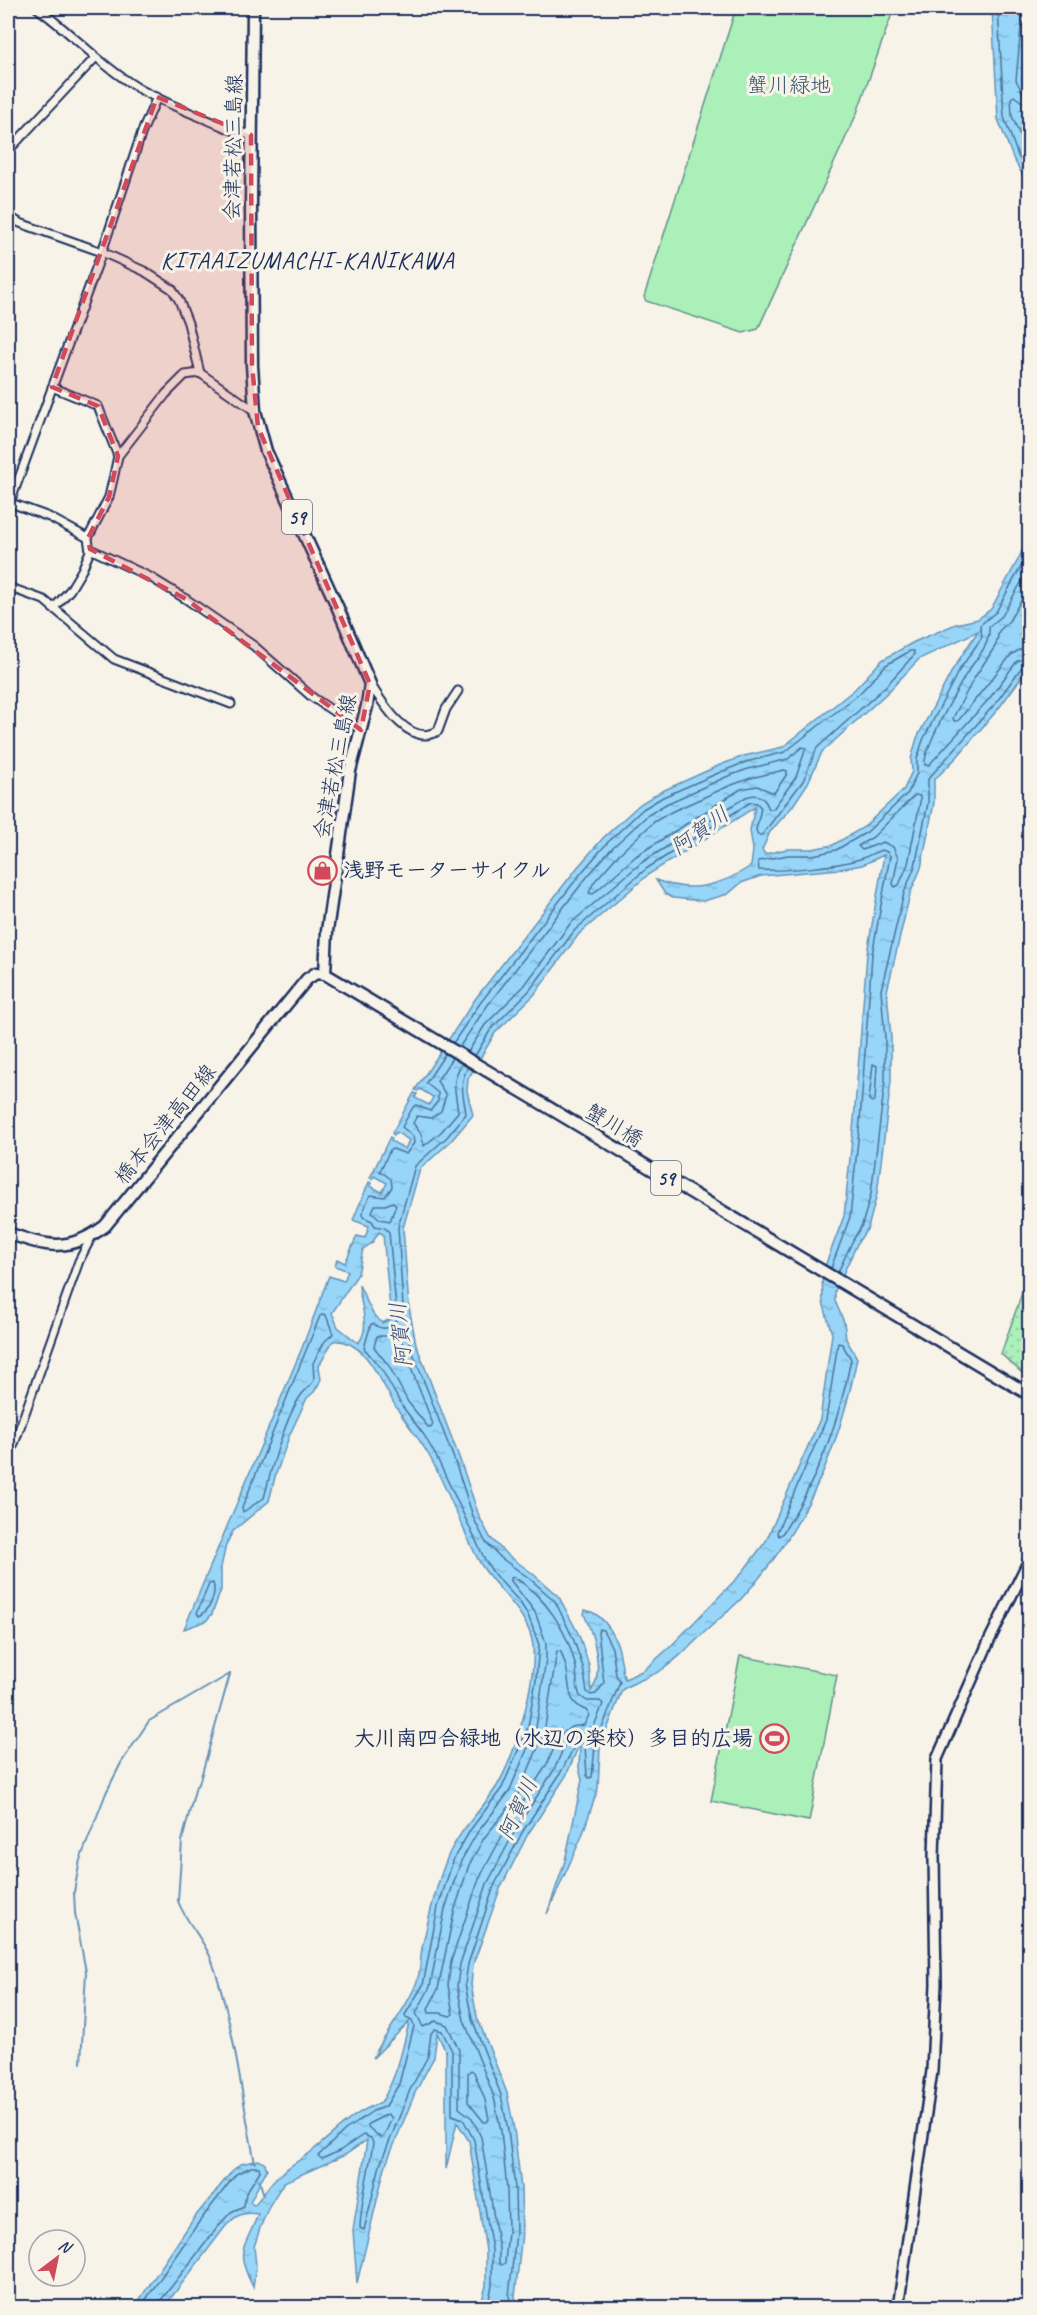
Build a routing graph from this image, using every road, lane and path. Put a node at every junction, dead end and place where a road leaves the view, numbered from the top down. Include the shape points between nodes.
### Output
1 (37, 8) edge
2 (253, 8) edge
3 (95, 57) junction
4 (157, 97) junction
5 (251, 135) junction
6 (8, 152) edge
7 (8, 216) edge
8 (102, 252) junction
9 (200, 373) junction
10 (52, 387) junction
11 (255, 411) junction
12 (118, 456) junction
13 (8, 504) edge
14 (88, 538) junction
15 (90, 549) junction
16 (8, 586) edge
17 (54, 609) junction
18 (370, 684) junction
19 (458, 691) dead end
20 (231, 704) dead end
21 (361, 730) junction
22 (325, 974) junction
23 (8, 1233) edge
24 (92, 1236) junction
25 (1029, 1395) edge
26 (8, 1461) edge
27 (1029, 1558) edge
28 (898, 2307) edge

1 - 3 street
2 - 5 main road, 会津若松三島線 / 59
3 - 4 street
3 - 6 street
4 - 5 street
4 - 8 street
5 - 11 main road, 会津若松三島線 / 59
7 - 8 street
8 - 9 street via 172,289 188,323
8 - 10 street
9 - 11 street
9 - 12 street via 185,375 166,394
10 - 12 street via 98,406
10 - 13 street
11 - 18 main road, 会津若松三島線 / 59 via 266,451
12 - 14 street via 109,497
13 - 14 street via 49,517
14 - 15 street
15 - 17 street via 82,570
15 - 21 street via 186,599 254,646 312,697
16 - 17 street via 44,600
17 - 20 street via 114,659
18 - 19 street via 396,721 427,735 438,731
18 - 21 main road, 会津若松三島線
21 - 22 main road, 会津若松三島線 via 350,771 327,931
22 - 24 main road, 橋本会津高田線 via 316,973 307,979 116,1215
22 - 25 main road, 蟹川橋 / 59
23 - 24 main road, 橋本会津高田線 via 58,1246
24 - 26 street via 79,1261
27 - 28 street via 937,1759 932,2072

